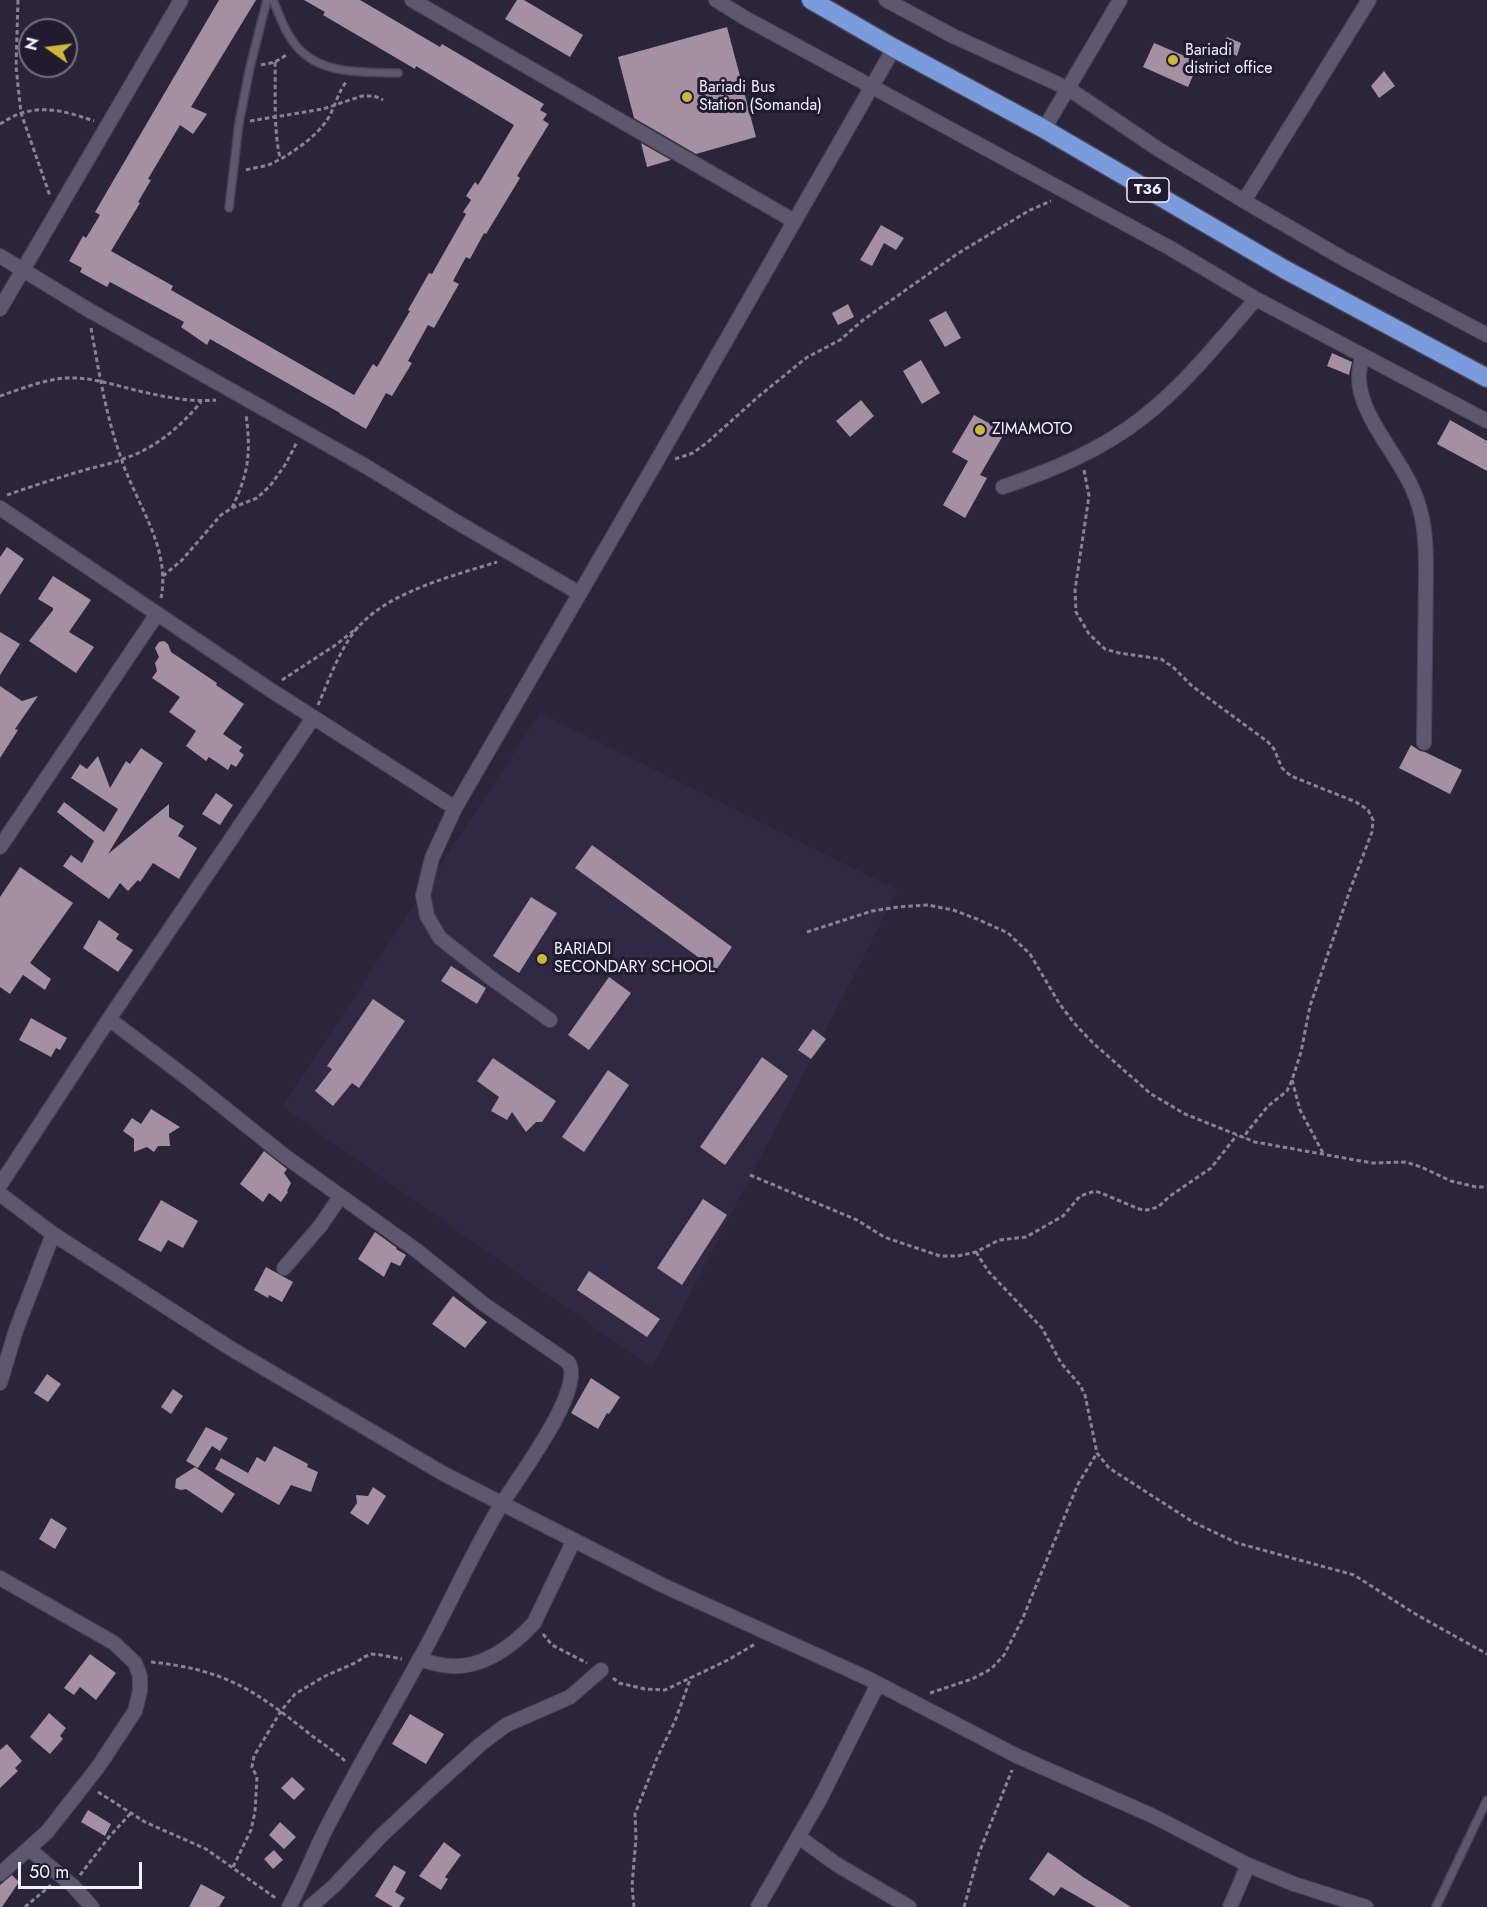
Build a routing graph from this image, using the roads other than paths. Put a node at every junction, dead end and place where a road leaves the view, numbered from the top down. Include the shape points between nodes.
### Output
1 (181, 0) edge
2 (267, 0) edge
3 (273, 0) edge
4 (412, 0) edge
5 (716, 0) edge
6 (811, 0) edge
7 (886, 0) edge
8 (1120, 0) edge
9 (1369, 0) edge
10 (894, 48) junction
11 (398, 73) dead end
12 (871, 87) junction
13 (1069, 89) junction
14 (1044, 129) junction
15 (1244, 201) junction
16 (229, 208) dead end
17 (794, 221) junction
18 (0, 256) edge
19 (22, 269) junction
20 (1256, 299) junction
21 (0, 309) edge
22 (1487, 335) edge
23 (1362, 355) junction
24 (1487, 378) edge
25 (1487, 421) edge
26 (1003, 487) dead end
27 (1, 507) edge
28 (579, 593) junction
29 (157, 614) junction
30 (313, 718) junction
31 (1424, 743) dead end
32 (455, 808) junction
33 (0, 847) edge
34 (109, 1019) junction
35 (550, 1020) dead end
36 (0, 1185) edge
37 (0, 1194) edge
38 (340, 1197) junction
39 (53, 1234) junction
40 (284, 1268) dead end
41 (0, 1383) edge
42 (502, 1503) junction
43 (574, 1540) junction
44 (0, 1578) edge
45 (419, 1659) junction
46 (601, 1670) road end
47 (878, 1684) junction
48 (1487, 1800) edge
49 (799, 1837) junction
50 (29, 1849) junction
51 (1248, 1865) junction
52 (0, 1874) edge
53 (285, 1904) edge
54 (316, 1906) edge
55 (92, 1907) edge
56 (759, 1907) edge
57 (909, 1907) edge
58 (1230, 1907) edge
59 (1366, 1907) edge
60 (1436, 1907) edge

1 - 19 street
2 - 16 lane via 239,123
3 - 11 lane via 298,49 313,61 355,72
4 - 17 street
5 - 12 street
6 - 10 highway, T36
7 - 13 street via 953,36
8 - 13 street
9 - 15 street
10 - 12 street
10 - 14 highway, T36
12 - 17 street
12 - 20 street via 1170,248
13 - 14 street
13 - 15 street
14 - 24 highway, T36 via 1284,269
15 - 22 street
17 - 28 street
18 - 19 street
19 - 21 street
19 - 28 street
20 - 23 street
20 - 26 street via 1184,380 1142,418 1095,449
23 - 25 street
23 - 31 street via 1362,396 1413,490 1423,519
27 - 29 street
28 - 32 street
29 - 30 street
29 - 33 street
30 - 32 street
30 - 34 street
32 - 35 street via 432,858 423,895 427,916 440,938
34 - 36 street
34 - 38 street
37 - 39 street
38 - 40 street
38 - 42 street via 571,1365 572,1374 556,1418
39 - 41 street
39 - 42 street via 230,1348 444,1474
42 - 43 street
42 - 45 street
43 - 45 street via 534,1623 523,1635 484,1661 444,1666
43 - 47 street
44 - 50 street via 114,1643 135,1663 140,1676 135,1711 85,1785
45 - 53 street
46 - 54 street via 570,1697 506,1725 481,1744 381,1836
47 - 49 street
47 - 51 street via 1017,1756 1153,1816
48 - 60 lane
49 - 56 street
49 - 57 street
50 - 52 street
50 - 55 street
51 - 58 street
51 - 59 street

